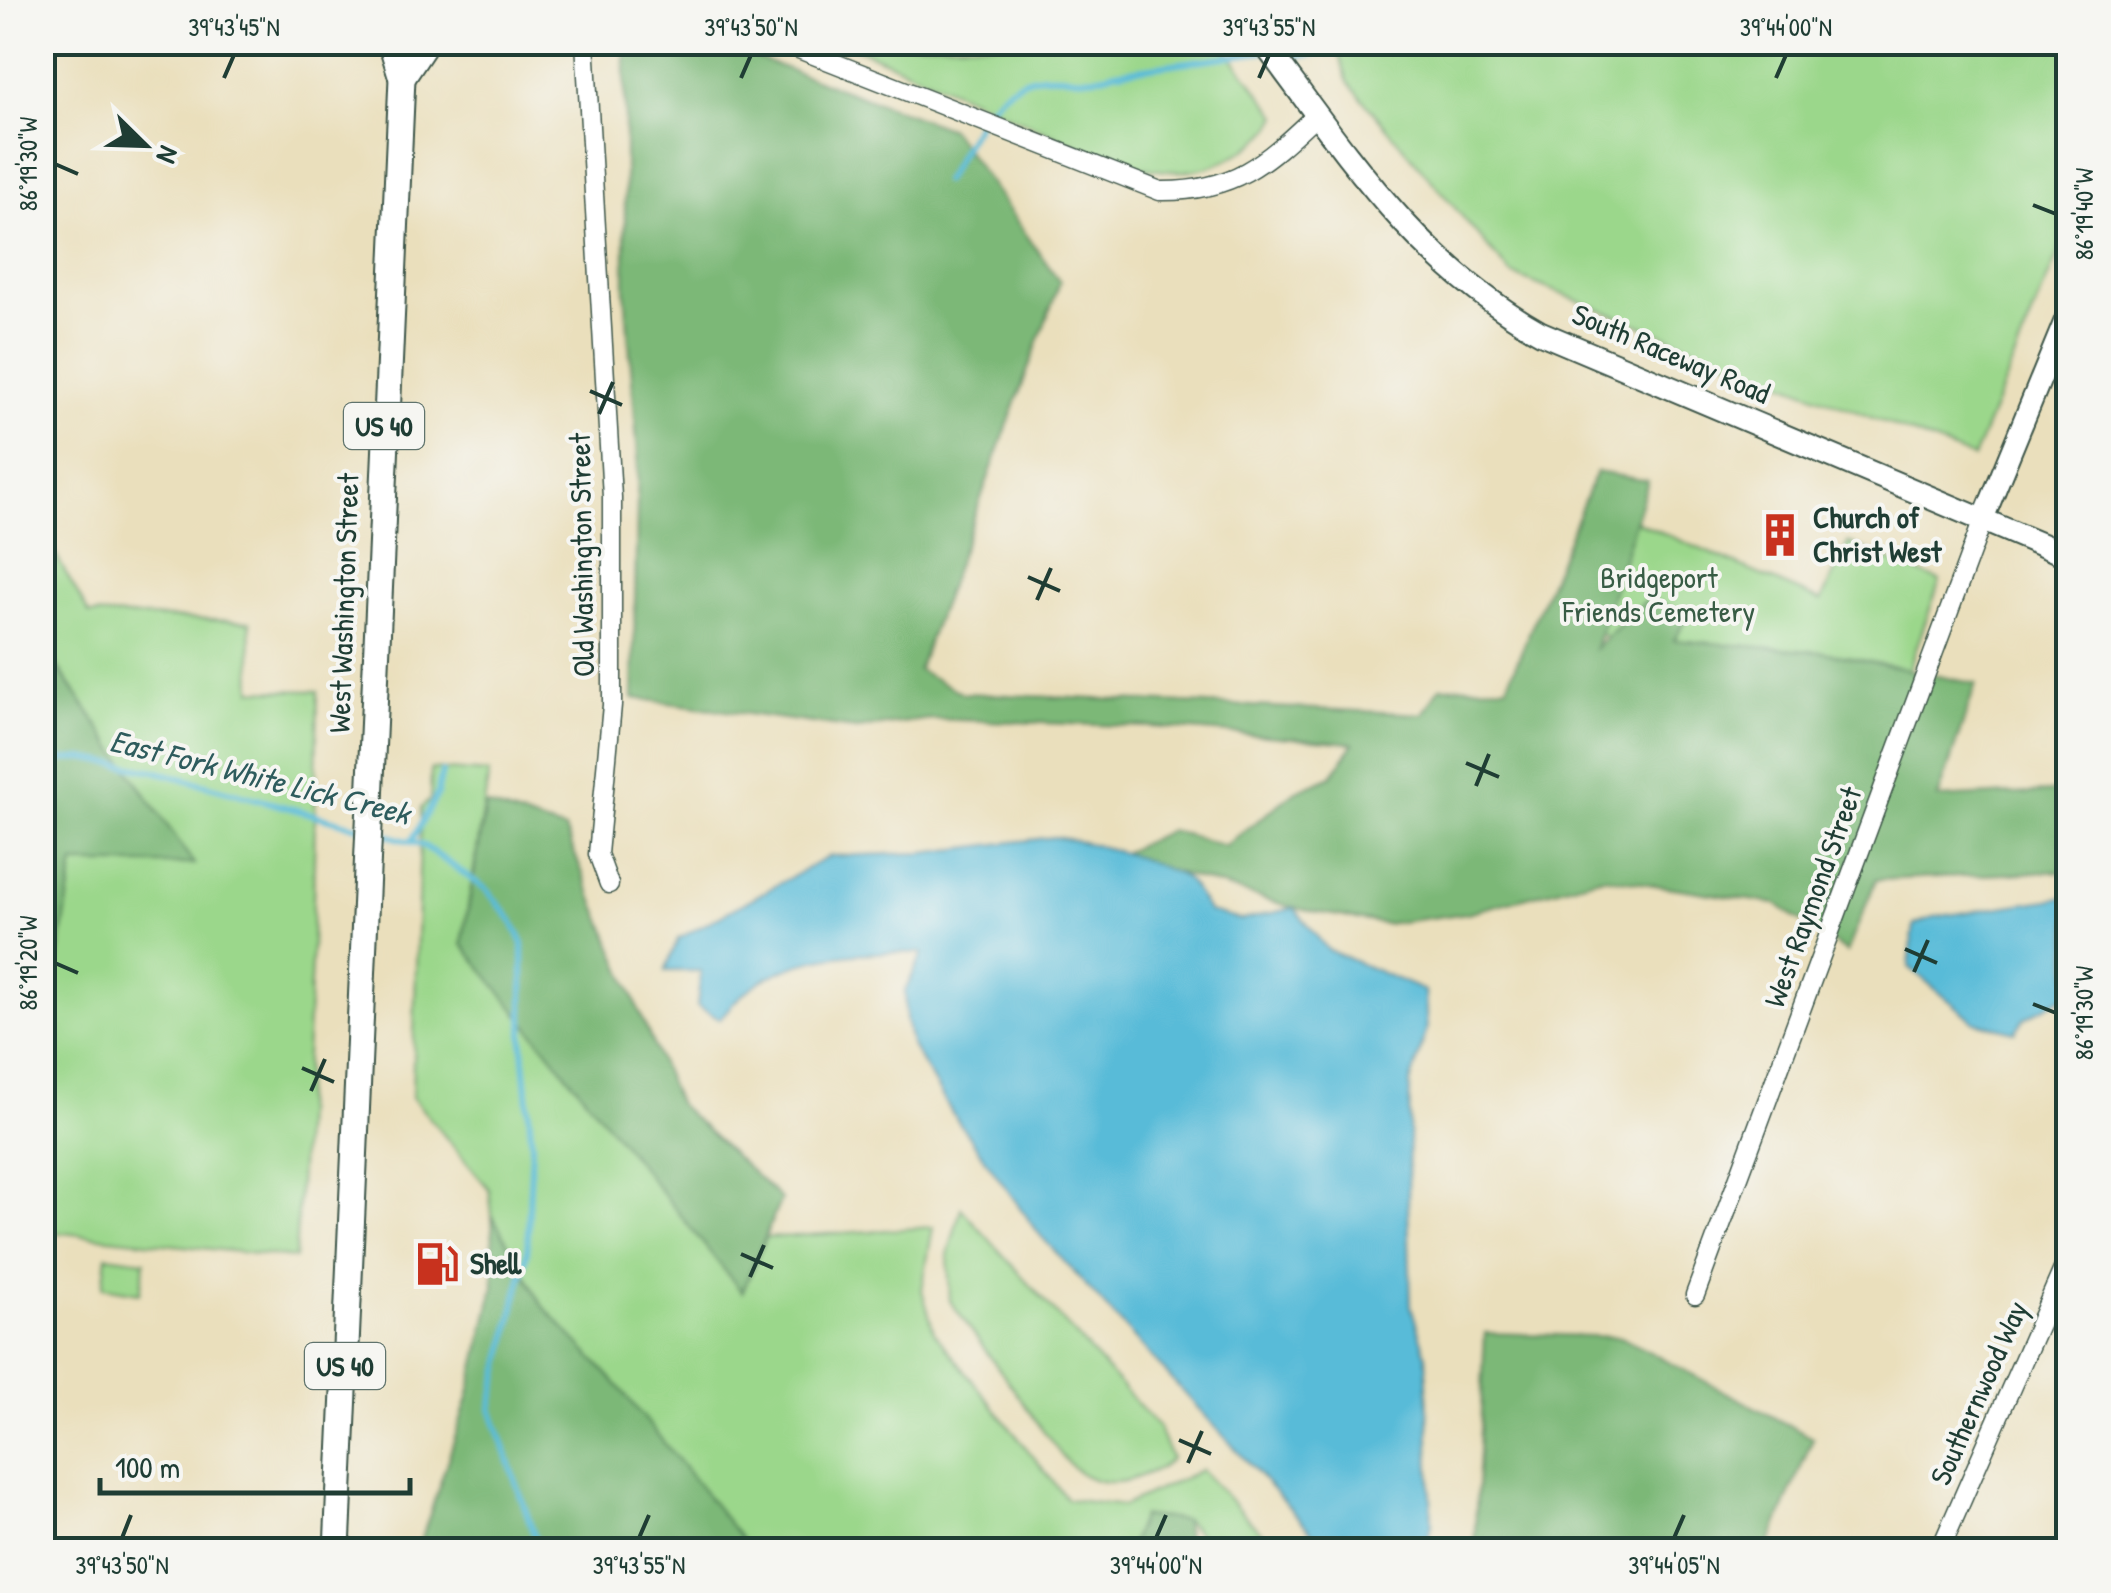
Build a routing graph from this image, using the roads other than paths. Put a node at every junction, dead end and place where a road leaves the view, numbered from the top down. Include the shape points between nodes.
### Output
1 (391, 42) edge
2 (426, 42) edge
3 (585, 42) edge
4 (781, 42) edge
5 (1263, 42) edge
6 (402, 78) junction
7 (1316, 114) junction
8 (2068, 313) edge
9 (1984, 518) junction
10 (2068, 556) edge
11 (609, 884) dead end
12 (2068, 1258) edge
13 (1695, 1296) dead end
14 (337, 1550) edge
15 (1940, 1550) edge

1 - 6 main road, West Washington Street / US 40
2 - 6 main road
3 - 11 street, Old Washington Street via 612,496 612,705 598,854
4 - 7 street via 1138,185 1183,191 1223,184 1257,168
5 - 7 main road, South Raceway Road
6 - 14 main road, West Washington Street / US 40
7 - 9 main road, South Raceway Road via 1424,248 1508,314
8 - 9 street
9 - 10 main road, South Raceway Road
9 - 13 street, West Raymond Street
12 - 15 street, Southernwood Way

